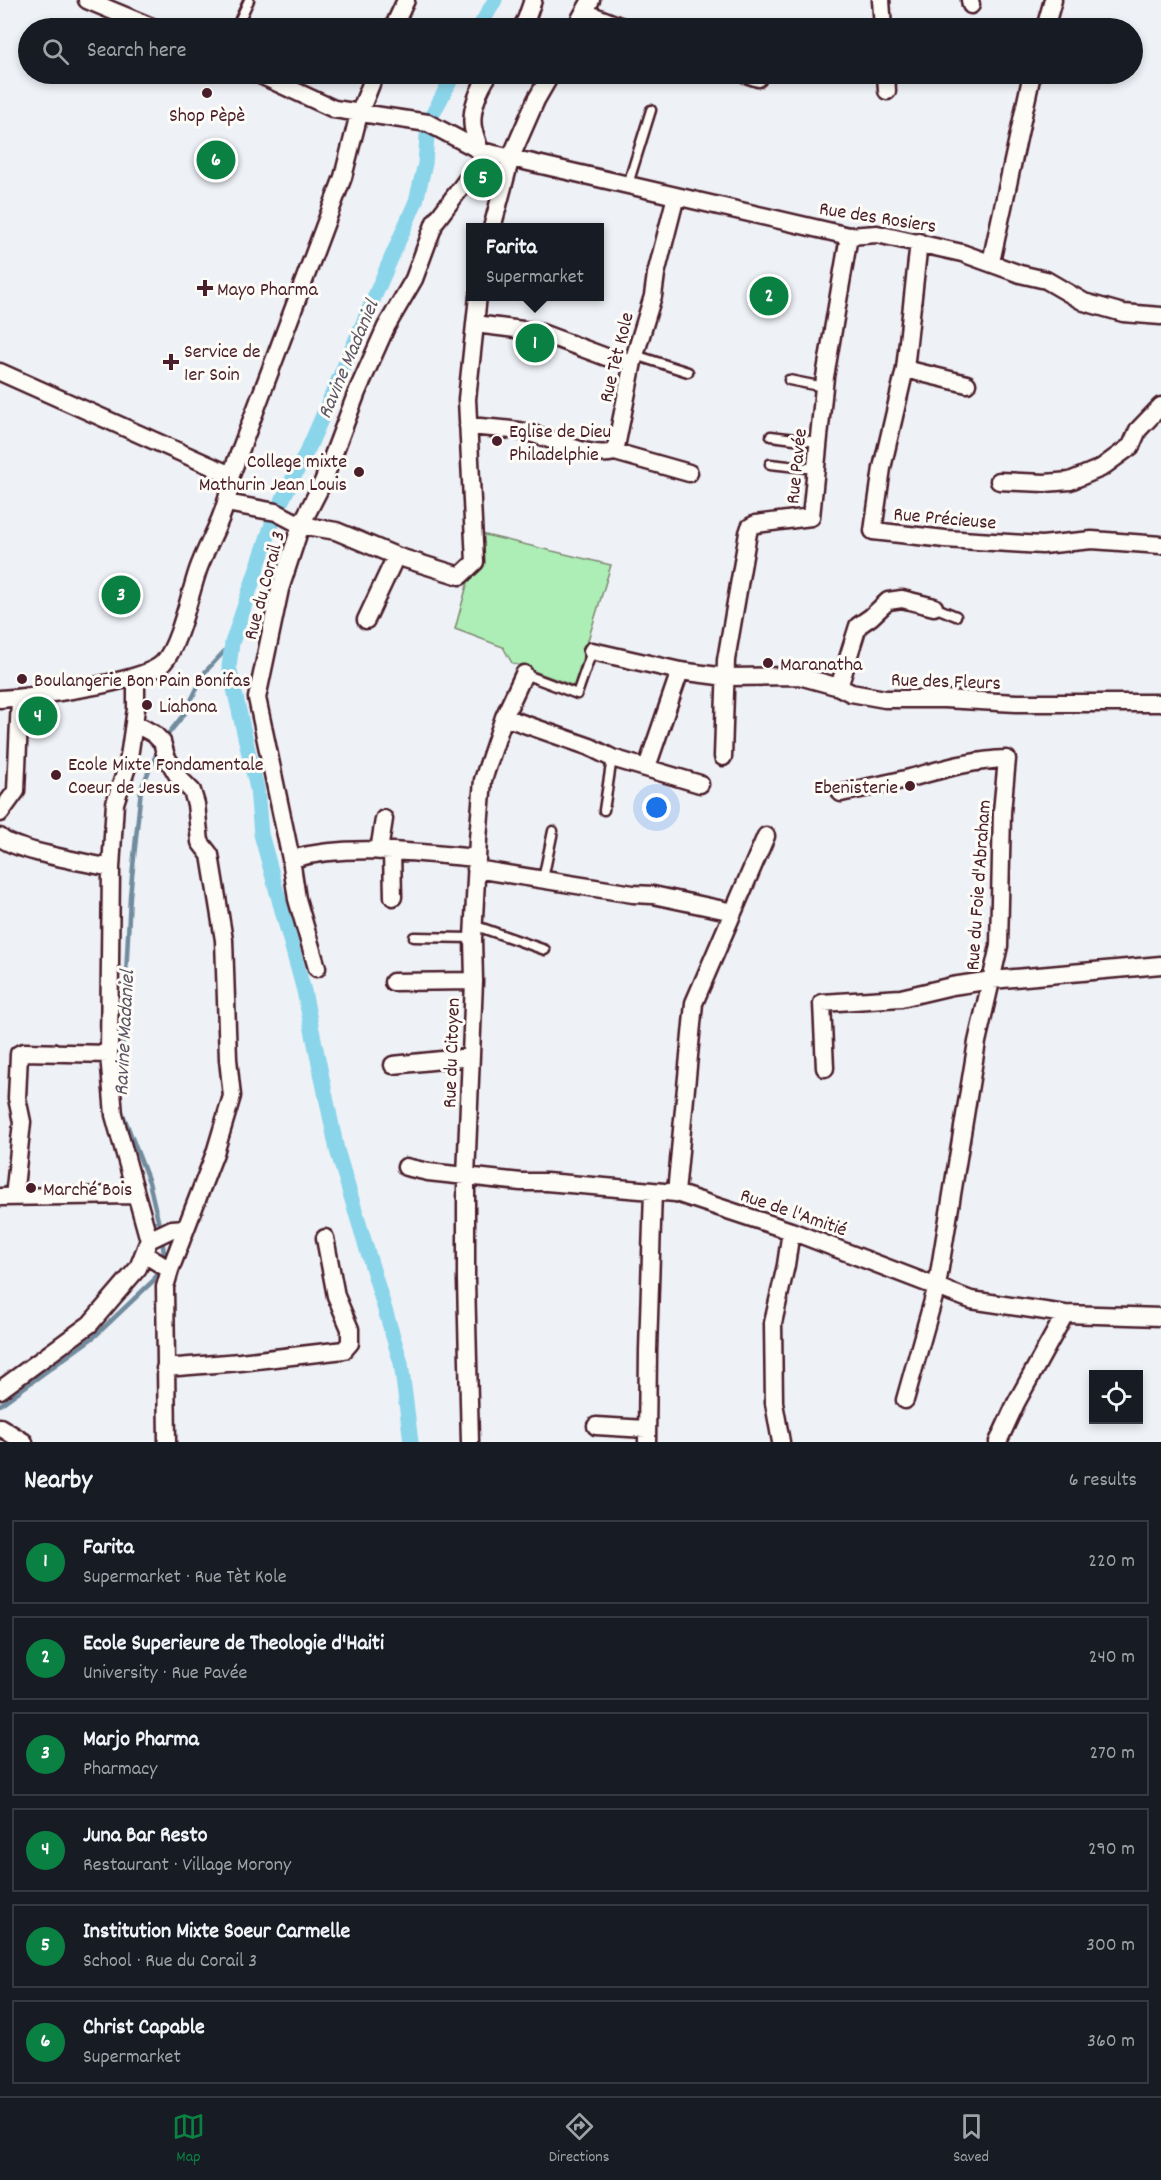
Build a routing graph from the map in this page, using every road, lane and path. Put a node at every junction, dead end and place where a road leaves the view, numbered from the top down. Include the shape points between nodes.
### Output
1 (87, 0) edge
2 (249, 0) edge
3 (406, 0) edge
4 (533, 0) edge
5 (881, 0) edge
6 (1053, 0) edge
7 (588, 6) edge
8 (130, 18) edge
9 (241, 18) edge
10 (398, 18) edge
11 (527, 18) edge
12 (608, 18) edge
13 (882, 18) edge
14 (1048, 18) edge
15 (280, 84) edge
16 (371, 84) edge
17 (484, 84) edge
18 (545, 84) edge
19 (887, 84) edge
20 (1030, 84) edge
21 (887, 91) dead end
22 (651, 110) dead end
23 (359, 114) junction
24 (481, 151) junction
25 (511, 157) junction
26 (628, 184) junction
27 (676, 196) junction
28 (493, 223) edge
29 (849, 236) junction
30 (919, 242) junction
31 (991, 262) junction
32 (478, 301) edge
33 (1161, 316) edge
34 (475, 324) junction
35 (634, 359) junction
36 (904, 369) junction
37 (0, 372) edge
38 (688, 372) dead end
39 (789, 380) dead end
40 (967, 384) dead end
41 (824, 387) junction
42 (1161, 406) edge
43 (468, 426) junction
44 (771, 436) dead end
45 (818, 442) junction
46 (615, 452) junction
47 (770, 464) dead end
48 (816, 469) junction
49 (689, 472) dead end
50 (231, 475) junction
51 (999, 481) dead end
52 (226, 503) junction
53 (301, 525) junction
54 (1161, 545) edge
55 (396, 556) junction
56 (934, 607) joint
57 (956, 616) dead end
58 (366, 620) dead end
59 (592, 651) joint
60 (680, 671) junction
61 (524, 674) joint
62 (136, 677) junction
63 (726, 677) junction
64 (839, 687) junction
65 (20, 698) junction
66 (0, 699) edge
67 (1161, 703) edge
68 (504, 717) junction
69 (134, 723) junction
70 (723, 757) dead end
71 (612, 758) junction
72 (647, 767) junction
73 (700, 784) dead end
74 (841, 793) dead end
75 (604, 810) dead end
76 (0, 813) edge
77 (384, 819) dead end
78 (554, 831) dead end
79 (766, 836) dead end
80 (0, 837) edge
81 (385, 851) junction
82 (291, 859) junction
83 (476, 863) junction
84 (111, 868) junction
85 (543, 879) junction
86 (393, 897) dead end
87 (733, 912) junction
88 (473, 932) junction
89 (414, 937) dead end
90 (544, 950) dead end
91 (1161, 965) edge
92 (317, 968) dead end
93 (992, 980) junction
94 (474, 981) junction
95 (393, 982) dead end
96 (109, 1054) junction
97 (471, 1057) junction
98 (393, 1065) dead end
99 (825, 1068) dead end
100 (406, 1167) dead end
101 (466, 1177) junction
102 (653, 1191) junction
103 (676, 1193) junction
104 (135, 1195) junction
105 (7, 1197) edge
106 (186, 1228) junction
107 (791, 1231) junction
108 (325, 1238) dead end
109 (146, 1247) junction
110 (170, 1270) junction
111 (937, 1286) junction
112 (1065, 1314) junction
113 (1161, 1317) edge
114 (165, 1368) junction
115 (0, 1390) edge
116 (905, 1400) dead end
117 (596, 1426) dead end
118 (0, 1427) edge
119 (647, 1435) edge
120 (24, 1442) edge
121 (167, 1442) edge
122 (470, 1442) edge
123 (781, 1442) edge
124 (998, 1442) edge

1 - 8 street
2 - 9 lane
3 - 10 street
4 - 11 street
5 - 13 street
6 - 14 street
7 - 12 street
15 - 23 street, Rue des Rosiers via 334,108
16 - 23 street
17 - 24 street via 474,104 473,128
18 - 25 street
19 - 21 street
20 - 31 street
22 - 26 lane
23 - 24 street, Rue des Rosiers via 428,123
23 - 50 street via 343,177
24 - 25 street, Rue des Rosiers
24 - 53 street, Rue du Corail 3 via 481,161 435,222 414,279 386,327 323,482
25 - 26 street, Rue des Rosiers
25 - 28 street
26 - 27 street, Rue des Rosiers
27 - 29 street, Rue des Rosiers
27 - 35 street, Rue Tèt Kole
29 - 30 street, Rue des Rosiers via 877,234
29 - 41 street, Rue Pavée
30 - 31 street, Rue des Rosiers
30 - 36 street, Rue Précieuse
31 - 33 street, Rue des Rosiers via 1046,280 1084,302 1123,313
32 - 34 street
34 - 35 street via 539,332 596,353
34 - 43 street
35 - 38 lane
35 - 46 street, Rue Tèt Kole
36 - 40 street
36 - 54 street, Rue Précieuse via 882,468 873,531 1032,545 1092,540
37 - 50 street
39 - 41 lane
41 - 45 street, Rue Pavée
42 - 51 street via 1138,430 1131,446 1101,468 1070,481
43 - 46 street via 528,432 579,449
43 - 55 street via 475,562 460,576
44 - 45 lane
45 - 48 street, Rue Pavée
46 - 49 street
47 - 48 lane
48 - 63 street, Rue Pavée via 811,517 750,527
50 - 52 street
52 - 53 street via 276,512
52 - 62 street via 174,644 164,662
53 - 55 street via 336,531
53 - 82 street, Rue du Corail 3 via 280,589 257,698
55 - 58 street
56 - 57 lane
56 - 64 street via 902,599 888,601 858,626
59 - 60 street, Rue des Fleurs
59 - 61 lane via 577,694
60 - 63 street, Rue des Fleurs
60 - 72 street
61 - 68 street, Rue du Citoyen
62 - 65 street
62 - 69 street
63 - 64 street, Rue des Fleurs via 799,676
63 - 70 street, Rue Pavée
64 - 67 street, Rue des Fleurs via 885,699
65 - 66 street
65 - 76 street via 16,791
68 - 71 street
68 - 83 street, Rue du Citoyen via 483,780
69 - 84 street via 128,764 115,802
69 - 106 street via 162,742 179,778 192,791 200,842 210,855 224,940 232,1096
71 - 72 street
71 - 75 lane
72 - 73 street
74 - 93 street, Rue du Foie d'Abraham via 952,766 1007,759 999,946
77 - 81 street
78 - 85 lane
79 - 87 street
80 - 84 street via 24,848
81 - 82 street via 316,852
81 - 83 street
81 - 86 street
82 - 92 street, Rue du Corail 3 via 297,899
83 - 85 street
83 - 88 street, Rue du Citoyen
84 - 96 street
85 - 87 street via 653,895
87 - 103 street via 694,1003
88 - 89 lane
88 - 90 lane via 482,928
88 - 94 street, Rue du Citoyen
91 - 93 street
93 - 99 street via 901,998 822,1003
93 - 111 street, Rue du Foie d'Abraham via 977,1042
94 - 95 street
94 - 97 street, Rue du Citoyen
96 - 104 street via 114,1115
96 - 105 street via 19,1054 17,1098 22,1122
97 - 98 street
97 - 101 street, Rue du Citoyen
100 - 101 street, Rue de l'Amitié
101 - 102 street, Rue de l'Amitié
101 - 122 street, Rue du Citoyen
102 - 103 street, Rue de l'Amitié
102 - 119 street
103 - 107 street, Rue de l'Amitié
104 - 105 street
104 - 109 street via 140,1203
106 - 109 street via 172,1228
106 - 110 street
107 - 111 street, Rue de l'Amitié
107 - 123 street via 773,1323 774,1403
108 - 114 street via 336,1296 350,1329 350,1343 344,1350
109 - 110 street
109 - 115 street via 138,1268 90,1324
110 - 114 street via 165,1287
111 - 112 street, Rue de l'Amitié via 971,1300
111 - 116 street, Rue du Foie d'Abraham
112 - 113 street, Rue de l'Amitié
112 - 124 street
114 - 121 street
117 - 119 street
118 - 120 street

